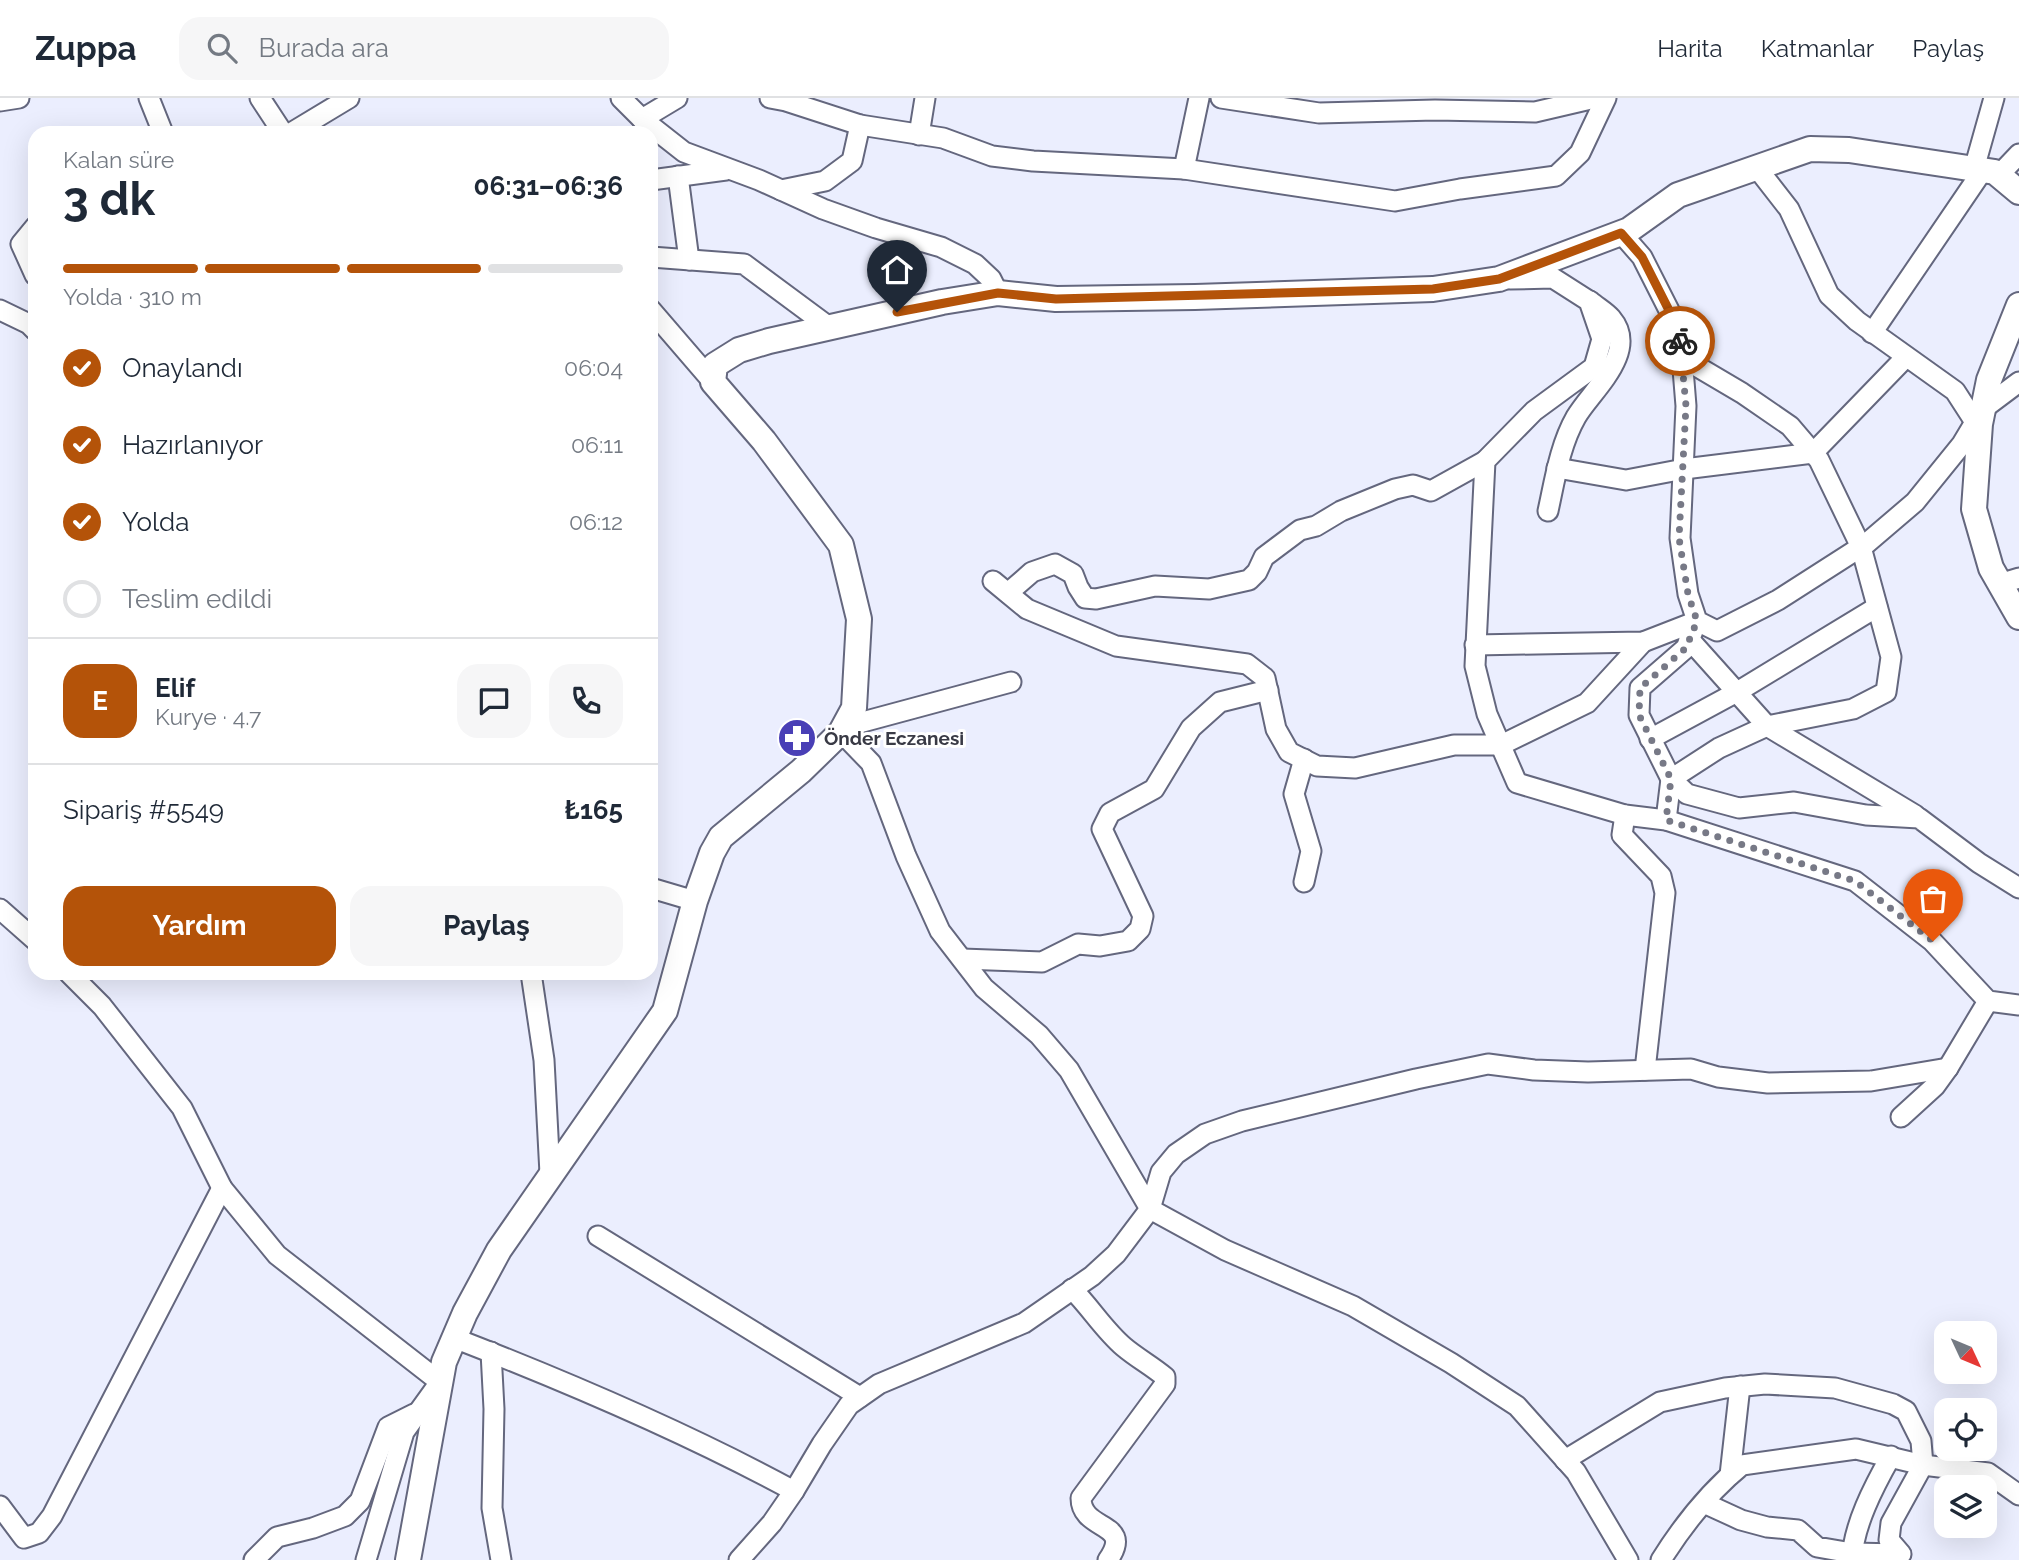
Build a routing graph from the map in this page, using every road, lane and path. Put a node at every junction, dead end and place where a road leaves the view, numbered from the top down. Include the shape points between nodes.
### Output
1 (19, 98) edge
2 (149, 98) edge
3 (260, 98) edge
4 (349, 98) edge
5 (621, 98) edge
6 (677, 98) edge
7 (770, 98) edge
8 (925, 98) edge
9 (1199, 98) edge
10 (1221, 98) edge
11 (1595, 98) edge
12 (1606, 98) edge
13 (1994, 98) edge
14 (0, 101) edge
15 (1414, 104) edge
16 (642, 119) junction
17 (860, 125) junction
18 (160, 126) edge
19 (278, 126) edge
20 (303, 126) edge
21 (651, 126) edge
22 (658, 132) edge
23 (919, 135) junction
24 (2019, 154) edge
25 (1757, 168) junction
26 (1184, 169) junction
27 (731, 170) junction
28 (1985, 171) junction
29 (678, 176) junction
30 (658, 179) edge
31 (781, 190) junction
32 (2019, 192) edge
33 (1621, 233) junction
34 (28, 236) edge
35 (658, 258) edge
36 (28, 260) edge
37 (689, 260) junction
38 (1499, 279) junction
39 (998, 293) junction
40 (1589, 301) junction
41 (2019, 305) edge
42 (0, 310) edge
43 (658, 318) edge
44 (28, 324) edge
45 (829, 327) junction
46 (1872, 332) junction
47 (1681, 357) junction
48 (1906, 357) junction
49 (713, 382) junction
50 (2019, 382) edge
51 (1979, 416) junction
52 (1813, 453) junction
53 (1485, 461) junction
54 (1557, 468) junction
55 (1684, 470) junction
56 (1548, 511) dead end
57 (1861, 547) junction
58 (2009, 581) edge
59 (1877, 607) junction
60 (2019, 617) edge
61 (1693, 630) junction
62 (1643, 642) junction
63 (1475, 645) junction
64 (1011, 682) dead end
65 (1268, 690) junction
66 (1737, 692) junction
67 (1767, 726) junction
68 (842, 729) junction
69 (1650, 738) junction
70 (1500, 745) junction
71 (1304, 759) junction
72 (1671, 779) junction
73 (1625, 815) junction
74 (1919, 818) junction
75 (1666, 820) junction
76 (1304, 882) dead end
77 (2019, 888) edge
78 (658, 890) edge
79 (695, 901) junction
80 (0, 909) edge
81 (28, 934) edge
82 (962, 959) junction
83 (76, 980) edge
84 (532, 980) edge
85 (1988, 1001) junction
86 (2019, 1004) edge
87 (1948, 1068) junction
88 (1645, 1070) junction
89 (1901, 1117) dead end
90 (550, 1174) junction
91 (222, 1188) junction
92 (1150, 1209) junction
93 (598, 1236) dead end
94 (1072, 1289) junction
95 (454, 1338) junction
96 (491, 1352) junction
97 (440, 1382) junction
98 (1740, 1386) junction
99 (860, 1397) junction
100 (418, 1412) junction
101 (1891, 1457) junction
102 (1565, 1460) junction
103 (1923, 1465) junction
104 (1730, 1475) junction
105 (794, 1491) junction
106 (2019, 1495) edge
107 (1703, 1503) junction
108 (0, 1506) edge
109 (1852, 1556) edge
110 (254, 1560) edge
111 (366, 1560) edge
112 (408, 1560) edge
113 (501, 1560) edge
114 (739, 1560) edge
115 (1108, 1560) edge
116 (1628, 1560) edge
117 (1661, 1560) edge

1 - 14 street
2 - 18 street
3 - 19 street
4 - 20 street
5 - 16 street
6 - 16 street
7 - 17 street
8 - 23 street
9 - 26 street
10 - 15 street via 1319,113
11 - 15 street via 1535,112
12 - 26 street via 1580,153 1556,176 1395,201
13 - 28 street
16 - 21 street
17 - 23 street
17 - 31 street via 852,161 825,181
22 - 27 street via 684,152
23 - 26 street via 943,138 992,156
24 - 28 street
25 - 28 street via 1810,149 1849,149
25 - 33 street via 1678,195
25 - 46 street via 1789,209 1829,295
27 - 29 street
27 - 31 street
28 - 32 street
28 - 46 street
29 - 30 street
29 - 37 street
31 - 39 street via 822,209 941,247 975,264
33 - 38 street
33 - 47 street via 1642,257 1680,332
34 - 36 street via 21,244
35 - 37 street
37 - 45 street via 744,264
38 - 39 street via 1433,289 1195,297 1056,299
38 - 40 street via 1553,278
39 - 45 street
40 - 53 street via 1602,340 1594,367 1534,411
40 - 54 street via 1612,319 1620,340 1611,373 1576,416
41 - 51 street
42 - 44 street
43 - 49 street
45 - 49 street via 738,350 715,365
46 - 48 street
47 - 52 street via 1790,426
47 - 55 street via 1686,406
48 - 51 street via 1955,391
48 - 52 street
49 - 68 street via 764,441 841,545 859,619 854,708
50 - 51 street
51 - 57 street via 1915,502
51 - 58 street via 1974,509 1990,568
52 - 55 street
52 - 57 street
53 - 63 street
53 - 65 street via 1431,491 1413,485 1395,489 1300,530 1264,557 1249,580 1209,589 1155,586 1086,598 1073,574 1055,564 1000,587 1027,609 1116,646 1247,664 1265,678
54 - 55 street via 1626,480
54 - 56 street
55 - 61 street via 1679,538
57 - 59 street
57 - 61 street via 1779,600 1717,631
58 - 60 street
59 - 66 street
59 - 67 street via 1891,657 1886,692 1853,709
61 - 62 street
61 - 66 street
61 - 69 street via 1686,648 1640,688 1639,715
62 - 63 street
62 - 70 street via 1587,703
63 - 70 street via 1486,714
64 - 68 street
65 - 71 street via 1276,729 1289,752
65 - 82 street via 1220,702 1191,729 1154,789 1110,813 1102,828 1143,916 1140,929 1128,941 1078,944 1042,962
66 - 67 street
66 - 69 street
67 - 72 street via 1719,748
67 - 74 street
68 - 79 street via 801,771 721,837
68 - 82 street via 871,763 940,931
69 - 72 street
70 - 71 street via 1454,744 1355,768 1318,766
70 - 73 street via 1517,783
71 - 76 street via 1294,794 1311,851
72 - 74 street via 1687,794 1739,808 1794,802 1866,815
72 - 75 street
73 - 75 street
73 - 88 street via 1622,835 1661,876 1665,893
74 - 77 street
75 - 85 street via 1855,881 1933,941
78 - 79 street
79 - 90 street via 665,1011
80 - 81 street
82 - 92 street via 984,988 1039,1035 1069,1070
83 - 91 street via 182,1108
84 - 90 street via 544,1060
85 - 86 street
85 - 87 street
87 - 88 street via 1871,1081 1768,1083 1691,1069
87 - 89 street
88 - 92 street via 1534,1070 1488,1064 1242,1121 1205,1134 1176,1154 1161,1172
90 - 95 street via 499,1250
91 - 97 street via 277,1255
91 - 108 street via 52,1516 39,1533 24,1538
92 - 94 street via 1116,1254
92 - 102 street via 1225,1251 1353,1306 1451,1363 1517,1406
93 - 99 street
94 - 99 street via 1024,1323 879,1384
94 - 115 street via 1126,1349 1165,1377 1165,1384 1081,1498 1087,1516 1117,1539
95 - 96 street
95 - 97 street
96 - 105 street via 548,1374
96 - 113 street via 492,1508
97 - 100 street
97 - 112 street
98 - 102 street via 1660,1402
98 - 103 street via 1835,1388 1893,1404 1906,1411 1921,1441
98 - 104 street
99 - 105 street via 849,1405
100 - 110 street via 388,1427 359,1501 345,1516 277,1537
100 - 111 street via 404,1432
101 - 103 street
101 - 104 street via 1856,1450 1742,1465
101 - 109 street via 1875,1483
102 - 116 street
103 - 106 street via 1988,1473
103 - 109 street via 1891,1522 1889,1540 1901,1554
104 - 107 street
105 - 114 street
107 - 109 street via 1741,1520 1798,1530 1817,1547
107 - 117 street

